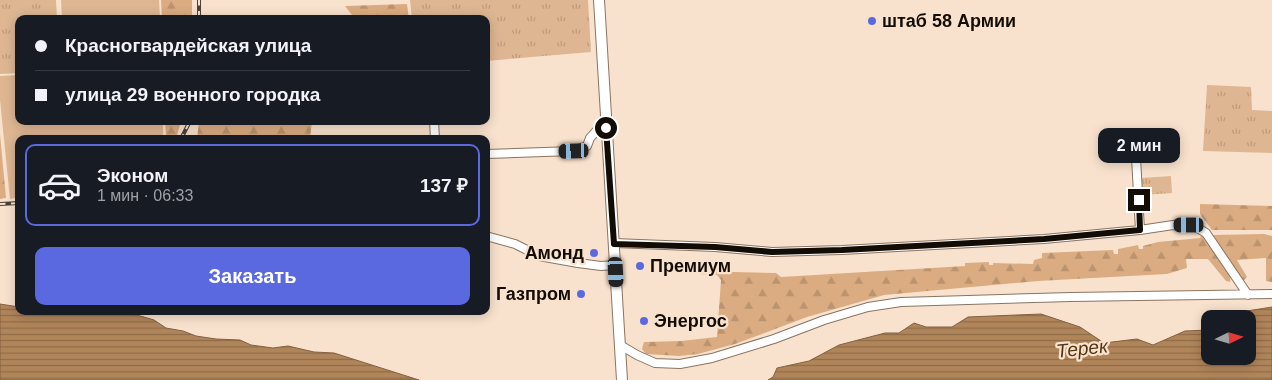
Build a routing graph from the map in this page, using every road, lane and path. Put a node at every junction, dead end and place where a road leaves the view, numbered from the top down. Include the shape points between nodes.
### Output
1 (599, 0) edge
2 (606, 128) junction
3 (1136, 139) dead end
4 (490, 154) edge
5 (1140, 230) junction
6 (490, 237) edge
7 (614, 244) junction
8 (615, 265) junction
9 (1272, 294) edge
10 (1248, 295) junction
11 (620, 345) junction
12 (622, 380) edge

1 - 2 main road
2 - 4 street via 598,129 587,146 574,151
2 - 7 main road
3 - 5 street
5 - 7 street via 833,251 772,252
5 - 10 street via 1173,225 1201,229
6 - 8 street via 515,244 539,256 578,264
7 - 8 main road
8 - 11 main road
9 - 10 street
10 - 11 street via 901,302 868,307 712,358 680,364 655,363
11 - 12 main road

